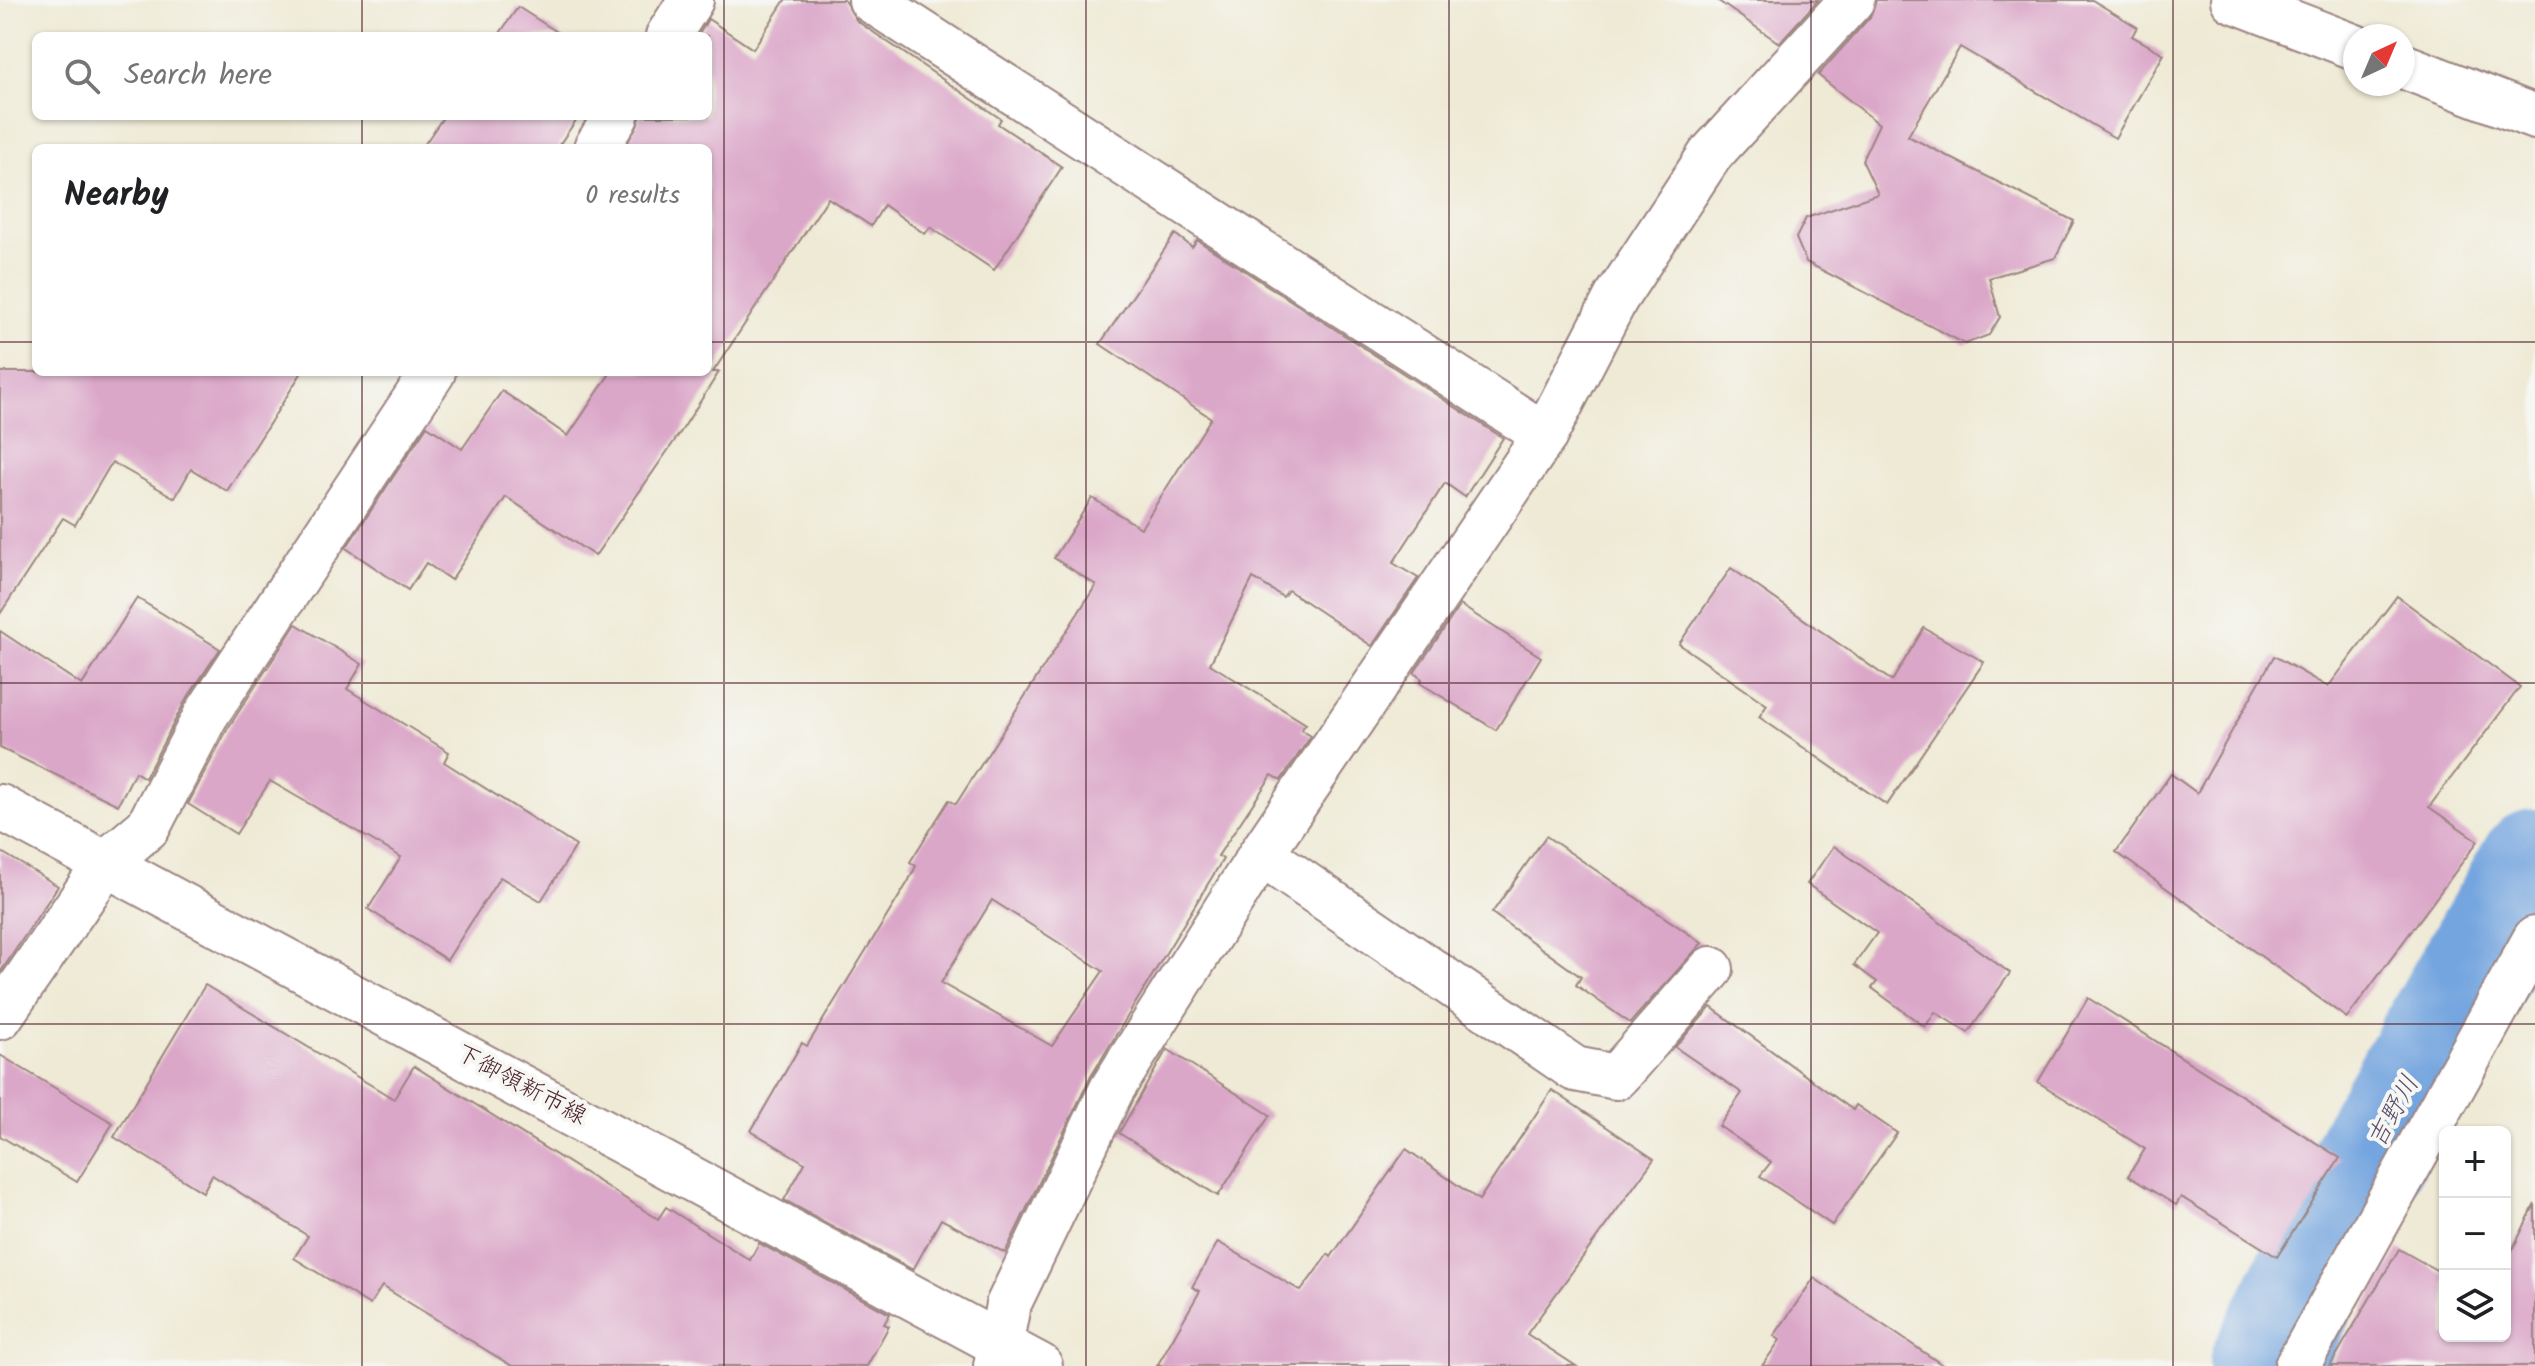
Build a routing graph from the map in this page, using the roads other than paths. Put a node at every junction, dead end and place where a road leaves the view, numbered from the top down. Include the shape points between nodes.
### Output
1 (691, 0) edge
2 (871, 0) edge
3 (1852, 0) edge
4 (2233, 0) edge
5 (671, 32) edge
6 (2343, 42) edge
7 (2415, 71) edge
8 (2535, 117) edge
9 (614, 120) edge
10 (598, 144) edge
11 (430, 376) edge
12 (1545, 435) junction
13 (0, 807) edge
14 (1261, 854) junction
15 (107, 862) junction
16 (2535, 939) edge
17 (1711, 969) dead end
18 (0, 1017) edge
19 (998, 1355) edge
20 (1040, 1366) edge
21 (2297, 1366) edge

1 - 5 street
2 - 12 street
3 - 12 street via 1710,155 1616,298
4 - 6 street
7 - 8 street
9 - 10 street
11 - 15 street via 206,715 148,827
12 - 14 street
13 - 15 street, 下御領新市線
14 - 17 street via 1575,1069 1616,1077
14 - 19 street via 1112,1089 1008,1305
15 - 18 street
15 - 19 street, 下御領新市線
16 - 21 street
19 - 20 street, 下御領新市線

